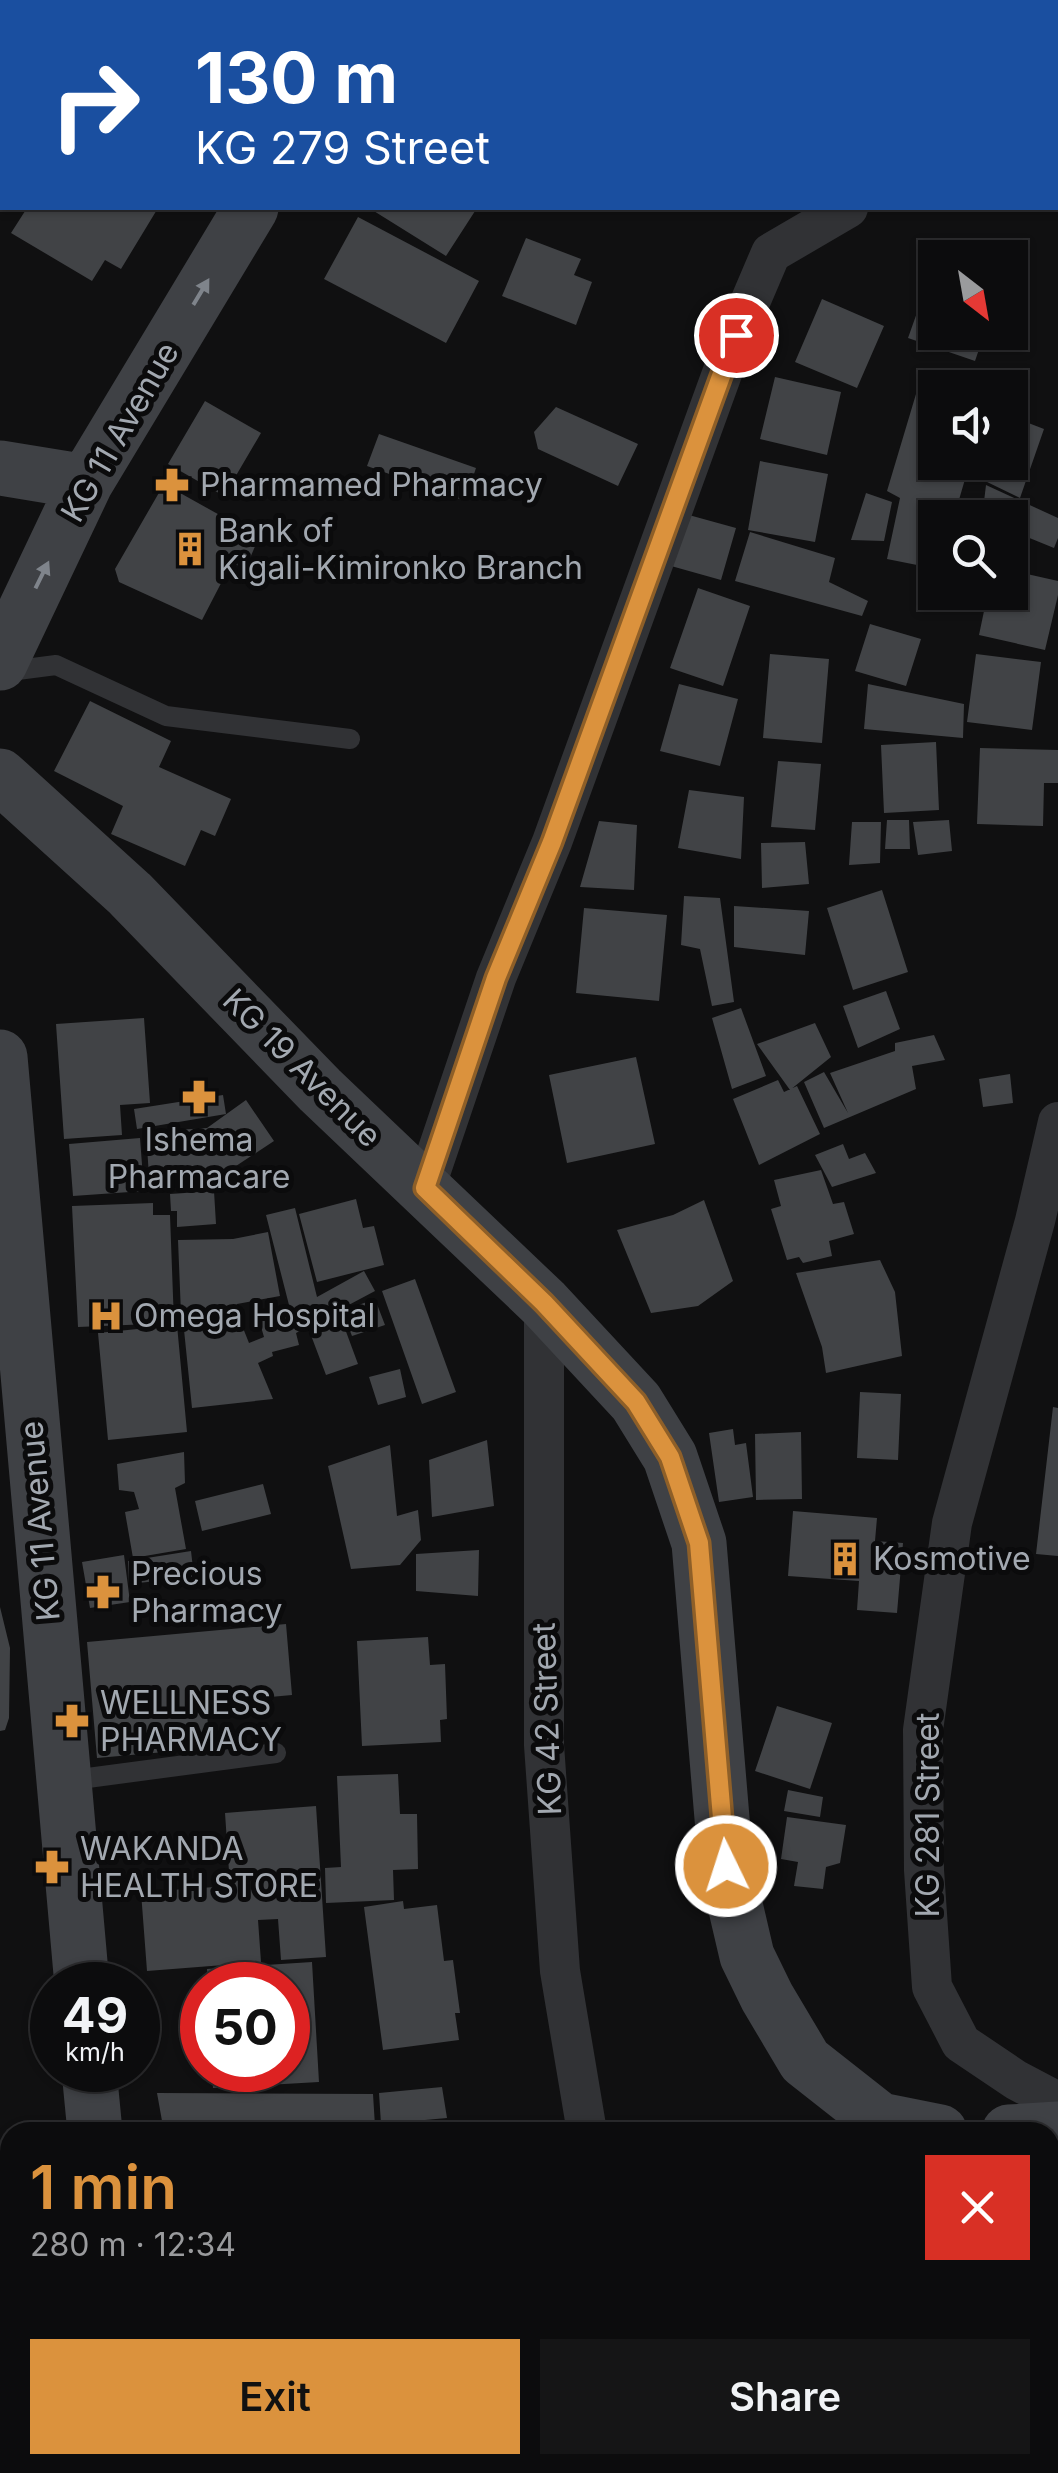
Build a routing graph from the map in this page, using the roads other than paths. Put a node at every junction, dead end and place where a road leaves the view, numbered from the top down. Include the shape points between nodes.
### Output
1 (250, 210) edge
2 (791, 210) edge
3 (845, 210) edge
4 (771, 253) junction
5 (0, 468) edge
6 (86, 482) junction
7 (0, 663) edge
8 (0, 672) edge
9 (350, 740) dead end
10 (0, 776) edge
11 (0, 1057) edge
12 (1058, 1122) edge
13 (425, 1188) junction
14 (6, 1212) edge
15 (544, 1303) junction
16 (276, 1753) dead end
17 (64, 1781) junction
18 (80, 1962) edge
19 (91, 2092) edge
20 (1058, 2102) edge
21 (94, 2122) edge
22 (585, 2122) edge
23 (890, 2122) edge

6 -> 1 main road, KG 11 Avenue
2 - 4 street
3 - 4 street
4 - 13 street via 496,978
5 - 6 main road
7 -> 6 main road, KG 11 Avenue
8 - 9 lane via 56,665 166,716
10 - 13 main road, KG 19 Avenue via 130,894
11 - 14 main road, KG 11 Avenue
12 - 20 street, KG 281 Street via 952,1522 923,1730 932,1987 960,2043
13 - 15 main road, KG 19 Avenue
14 - 17 main road, KG 11 Avenue
15 - 22 street, KG 42 Street via 544,1745 560,1971
15 - 23 main road, KG 19 Avenue via 636,1402 670,1457 699,1543 726,1866 747,1956 806,2060
16 - 17 lane
17 - 18 main road, KG 11 Avenue
19 - 21 main road

